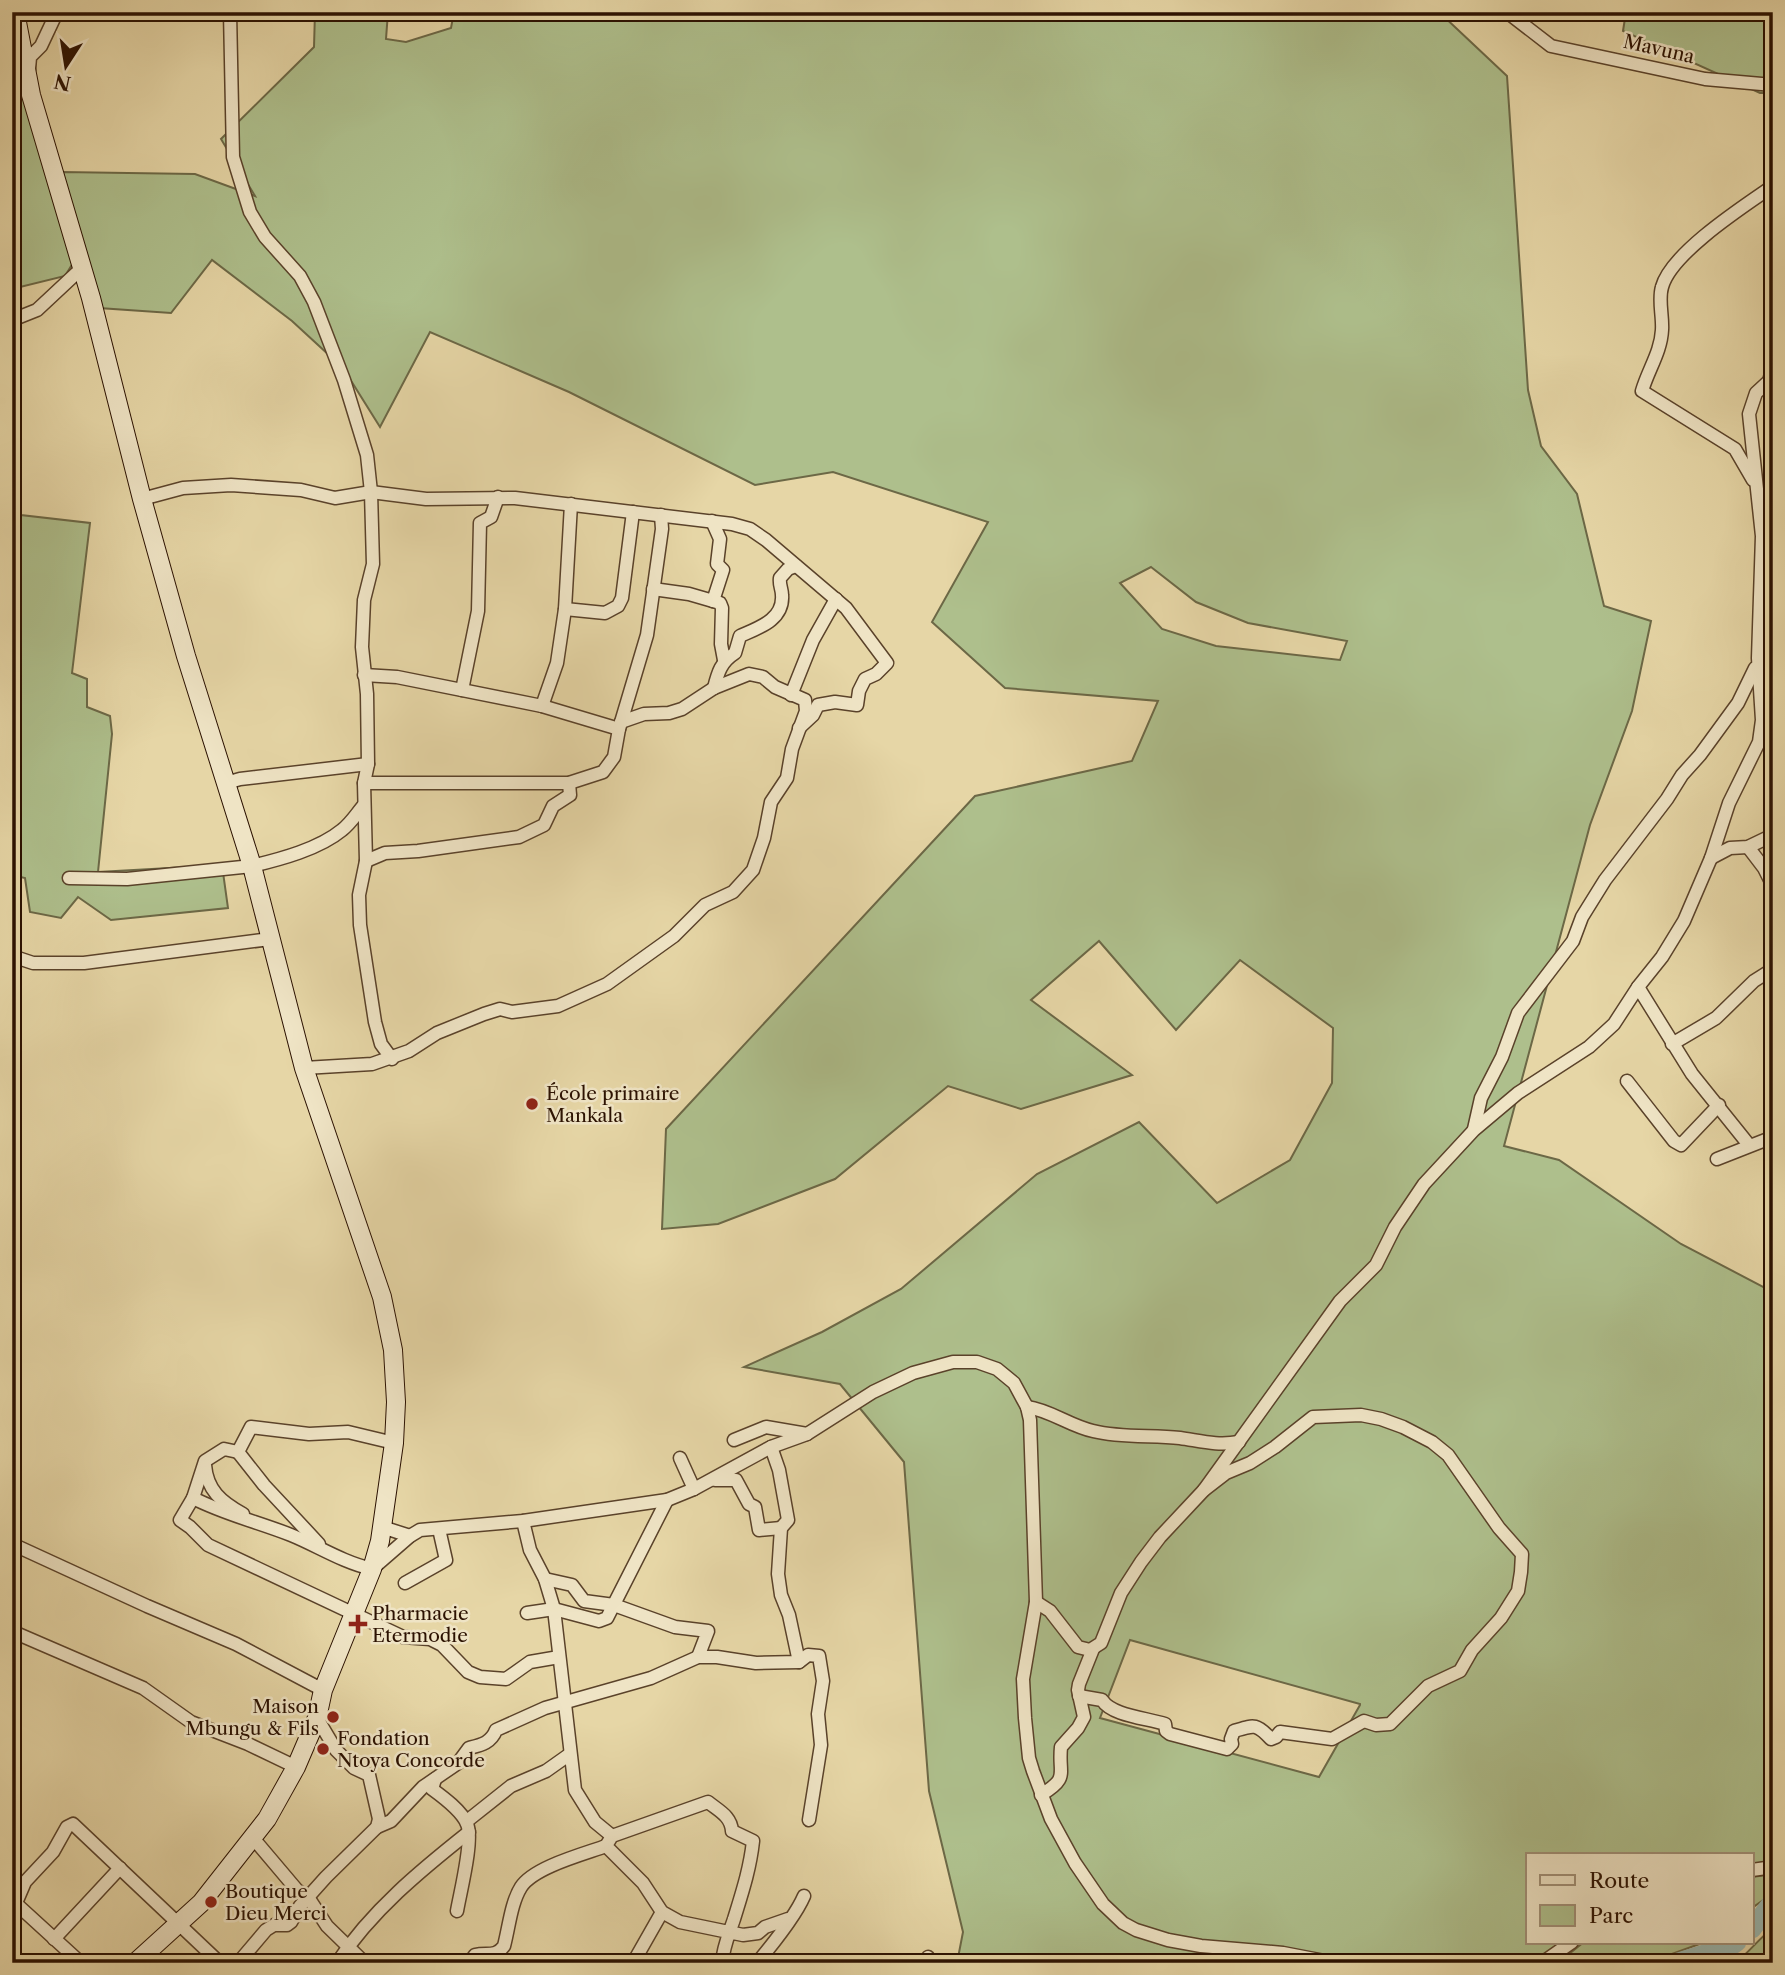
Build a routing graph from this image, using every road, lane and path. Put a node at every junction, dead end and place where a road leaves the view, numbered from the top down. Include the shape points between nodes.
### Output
1 (15, 12) edge
2 (57, 12) edge
3 (230, 12) edge
4 (1507, 12) edge
5 (1773, 85) edge
6 (31, 95) junction
7 (1773, 186) edge
8 (83, 267) junction
9 (1773, 313) edge
10 (12, 320) edge
11 (1773, 346) edge
12 (1773, 367) edge
13 (1757, 486) junction
14 (371, 492) junction
15 (498, 497) junction
16 (142, 499) junction
17 (571, 504) junction
18 (634, 512) junction
19 (661, 515) junction
20 (712, 521) junction
21 (796, 566) junction
22 (653, 589) junction
23 (836, 599) junction
24 (713, 601) junction
25 (565, 609) junction
26 (1758, 658) junction
27 (724, 660) junction
28 (364, 675) junction
29 (713, 688) junction
30 (462, 690) junction
31 (791, 695) junction
32 (542, 706) junction
33 (620, 726) junction
34 (799, 728) junction
35 (368, 764) junction
36 (226, 783) junction
37 (364, 783) junction
38 (569, 783) junction
39 (364, 805) junction
40 (1773, 835) edge
41 (1748, 847) junction
42 (1711, 858) junction
43 (366, 861) junction
44 (251, 866) junction
45 (68, 878) dead end
46 (1773, 886) edge
47 (270, 939) junction
48 (12, 956) edge
49 (1773, 969) edge
50 (1638, 987) junction
51 (1672, 1045) junction
52 (392, 1059) junction
53 (304, 1068) junction
54 (1627, 1081) dead end
55 (1719, 1105) junction
56 (1474, 1130) junction
57 (1773, 1136) edge
58 (1749, 1145) junction
59 (1717, 1159) dead end
60 (1027, 1407) junction
61 (807, 1434) junction
62 (734, 1440) dead end
63 (1238, 1442) junction
64 (394, 1443) junction
65 (771, 1447) junction
66 (238, 1452) junction
67 (680, 1458) dead end
68 (205, 1461) junction
69 (710, 1480) junction
70 (694, 1489) junction
71 (1205, 1490) junction
72 (193, 1498) junction
73 (667, 1500) junction
74 (523, 1521) junction
75 (265, 1526) junction
76 (382, 1527) junction
77 (781, 1528) junction
78 (439, 1529) junction
79 (410, 1536) junction
80 (12, 1544) edge
81 (324, 1550) junction
82 (372, 1569) junction
83 (545, 1579) junction
84 (405, 1583) dead end
85 (1036, 1602) junction
86 (614, 1605) junction
87 (554, 1609) junction
88 (354, 1613) junction
89 (527, 1613) dead end
90 (12, 1628) edge
91 (1093, 1649) junction
92 (559, 1657) junction
93 (698, 1657) junction
94 (799, 1662) junction
95 (323, 1690) junction
96 (1079, 1696) junction
97 (565, 1702) junction
98 (317, 1718) junction
99 (570, 1754) junction
100 (296, 1768) junction
101 (435, 1779) junction
102 (1041, 1796) junction
103 (809, 1820) dead end
104 (468, 1826) junction
105 (377, 1827) junction
106 (253, 1838) junction
107 (609, 1841) junction
108 (1773, 1867) edge
109 (120, 1868) junction
110 (1754, 1870) edge
111 (804, 1896) dead end
112 (308, 1897) junction
113 (14, 1901) edge
114 (457, 1911) dead end
115 (662, 1912) junction
116 (788, 1920) junction
117 (179, 1923) junction
118 (729, 1933) junction
119 (54, 1939) junction
120 (1569, 1944) edge
121 (348, 1946) junction
122 (81, 1963) edge
123 (135, 1963) edge
124 (220, 1963) edge
125 (239, 1963) edge
126 (337, 1963) edge
127 (365, 1963) edge
128 (469, 1963) edge
129 (633, 1963) edge
130 (722, 1963) edge
131 (757, 1963) edge
132 (1335, 1963) edge
133 (1542, 1963) edge

1 - 6 street
2 - 6 street via 30,57
3 - 14 street via 233,157 250,212 265,237 300,276 314,302 367,455
4 - 5 street, Mavuna via 1552,46 1705,79
6 - 8 street
7 - 13 street via 1713,228 1668,272 1661,289 1657,357 1642,391 1735,449
8 - 10 street via 37,310
8 - 16 street
9 - 11 street
12 - 13 street via 1748,414
13 - 26 street via 1762,536
14 - 15 street via 426,499
14 - 16 street via 335,498 232,485 183,488
14 - 28 street via 373,564 364,600
15 - 17 street
15 - 30 street via 491,517 480,523 478,611
16 - 36 street
17 - 18 street
17 - 25 street
18 - 19 street
18 - 25 street via 618,606 605,613
19 - 20 street
19 - 22 street
20 - 21 street via 750,529
20 - 24 street via 720,539 717,564 723,570
21 - 23 street
21 - 27 street via 780,578 782,602 775,617 740,636 735,653
22 - 24 street
22 - 33 street via 647,635
23 - 31 street
23 - 34 street via 887,663 865,679 857,705 818,705
24 - 27 street via 722,608
25 - 32 street via 557,663
26 - 42 street via 1759,742 1729,803
26 - 56 street via 1738,703 1605,880 1573,941 1518,1013 1481,1098
27 - 29 street
28 - 30 street
28 - 35 street
29 - 31 street via 754,674
29 - 33 street via 682,709 644,714
30 - 32 street
31 - 34 street via 805,700
32 - 33 street
33 - 38 street via 614,757 603,772
34 - 52 street via 787,778 771,802 752,870 733,892 705,905 674,936 607,984 558,1006 484,1014 437,1033
35 - 36 street
35 - 37 street
36 - 44 street
37 - 38 street
37 - 39 street
38 - 43 street via 570,795 553,806 544,825 519,837 385,853
39 - 43 street
39 - 44 street via 342,830 322,842
40 - 41 street
41 - 42 street via 1730,848
41 - 46 street
42 - 50 street via 1684,920
43 - 52 street via 359,895 360,925 374,1022
44 - 45 street via 127,879
44 - 47 street
47 - 48 street via 84,964 33,963
47 - 53 street
49 - 51 street via 1716,1018
50 - 51 street
50 - 56 street via 1614,1024 1589,1047 1518,1093
51 - 55 street
52 - 53 street
53 - 64 street via 382,1297 393,1350
54 - 55 street via 1681,1145
55 - 58 street
56 - 63 street via 1424,1184 1376,1265 1340,1301
57 - 58 street
58 - 59 street
60 - 61 street via 1014,1383 997,1370 953,1362 883,1387
60 - 63 street via 1093,1431 1222,1445
60 - 85 street
61 - 62 street via 766,1427
61 - 65 street
63 - 71 street
64 - 66 street via 348,1432 309,1434 251,1427
64 - 76 street
65 - 69 street
65 - 77 street via 788,1520
66 - 68 street via 224,1450
66 - 81 street
67 - 70 street
68 - 72 street
68 - 75 street via 207,1481 216,1494
69 - 70 street
69 - 77 street via 736,1480 755,1507 759,1530
70 - 73 street
71 - 91 street via 1141,1562 1121,1593 1105,1638
71 - 96 street via 1275,1447 1313,1417 1381,1419 1432,1442 1448,1455 1522,1554 1517,1591 1460,1671 1428,1686 1390,1724 1364,1721 1332,1739 1280,1732 1271,1739 1252,1726 1234,1731 1230,1748 1222,1749 1170,1734 1167,1725 1128,1716 1106,1707 1102,1700
72 - 75 street
72 - 88 street via 180,1521 208,1545
73 - 74 street
73 - 86 street
74 - 78 street
74 - 83 street via 530,1550
75 - 81 street
76 - 79 street
76 - 82 street
77 - 94 street via 779,1584
78 - 79 street
78 - 84 street via 446,1560
79 - 82 street
80 - 95 street via 236,1644
81 - 82 street
82 - 88 street
83 - 86 street via 572,1585 584,1601
83 - 87 street
85 - 91 street via 1050,1611 1077,1647
85 - 102 street via 1023,1679 1029,1758
86 - 87 street via 607,1618 599,1621
86 - 93 street via 675,1626 708,1631
87 - 89 street
87 - 92 street
88 - 92 street via 403,1637 442,1645 468,1672 481,1677 506,1679 530,1662
88 - 95 street
90 - 100 street via 143,1688 191,1722
91 - 96 street
92 - 97 street
93 - 94 street
93 - 97 street via 651,1678
94 - 103 street via 808,1655 819,1656 823,1681 818,1714 821,1745
95 - 98 street
96 - 102 street via 1084,1717 1061,1747 1062,1779
97 - 99 street
97 - 101 street via 496,1730 493,1737 468,1748 458,1763
98 - 100 street
98 - 105 street via 335,1749 354,1768 369,1775
99 - 104 street via 546,1771 511,1786
99 - 107 street via 577,1794
100 - 106 street
101 - 104 street via 432,1789
101 - 105 street via 391,1821
102 - 132 street via 1095,1895 1123,1923 1168,1940
104 - 114 street
104 - 121 street via 375,1914
105 - 112 street
106 - 112 street
106 - 117 street via 211,1892
107 - 115 street
107 - 118 street via 708,1802 727,1817 732,1831 753,1841 750,1868
107 - 128 street via 527,1880 517,1896 504,1946 496,1954 475,1955
108 - 110 street
109 - 113 street via 78,1827 69,1824
109 - 117 street
109 - 119 street
111 - 116 street
112 - 121 street via 327,1926
112 - 125 street via 291,1922 266,1930
113 - 119 street
115 - 118 street via 688,1924
115 - 129 street
116 - 118 street via 758,1933
116 - 131 street
117 - 123 street
117 - 124 street
118 - 130 street
119 - 122 street
120 - 133 street
121 - 126 street
121 - 127 street

